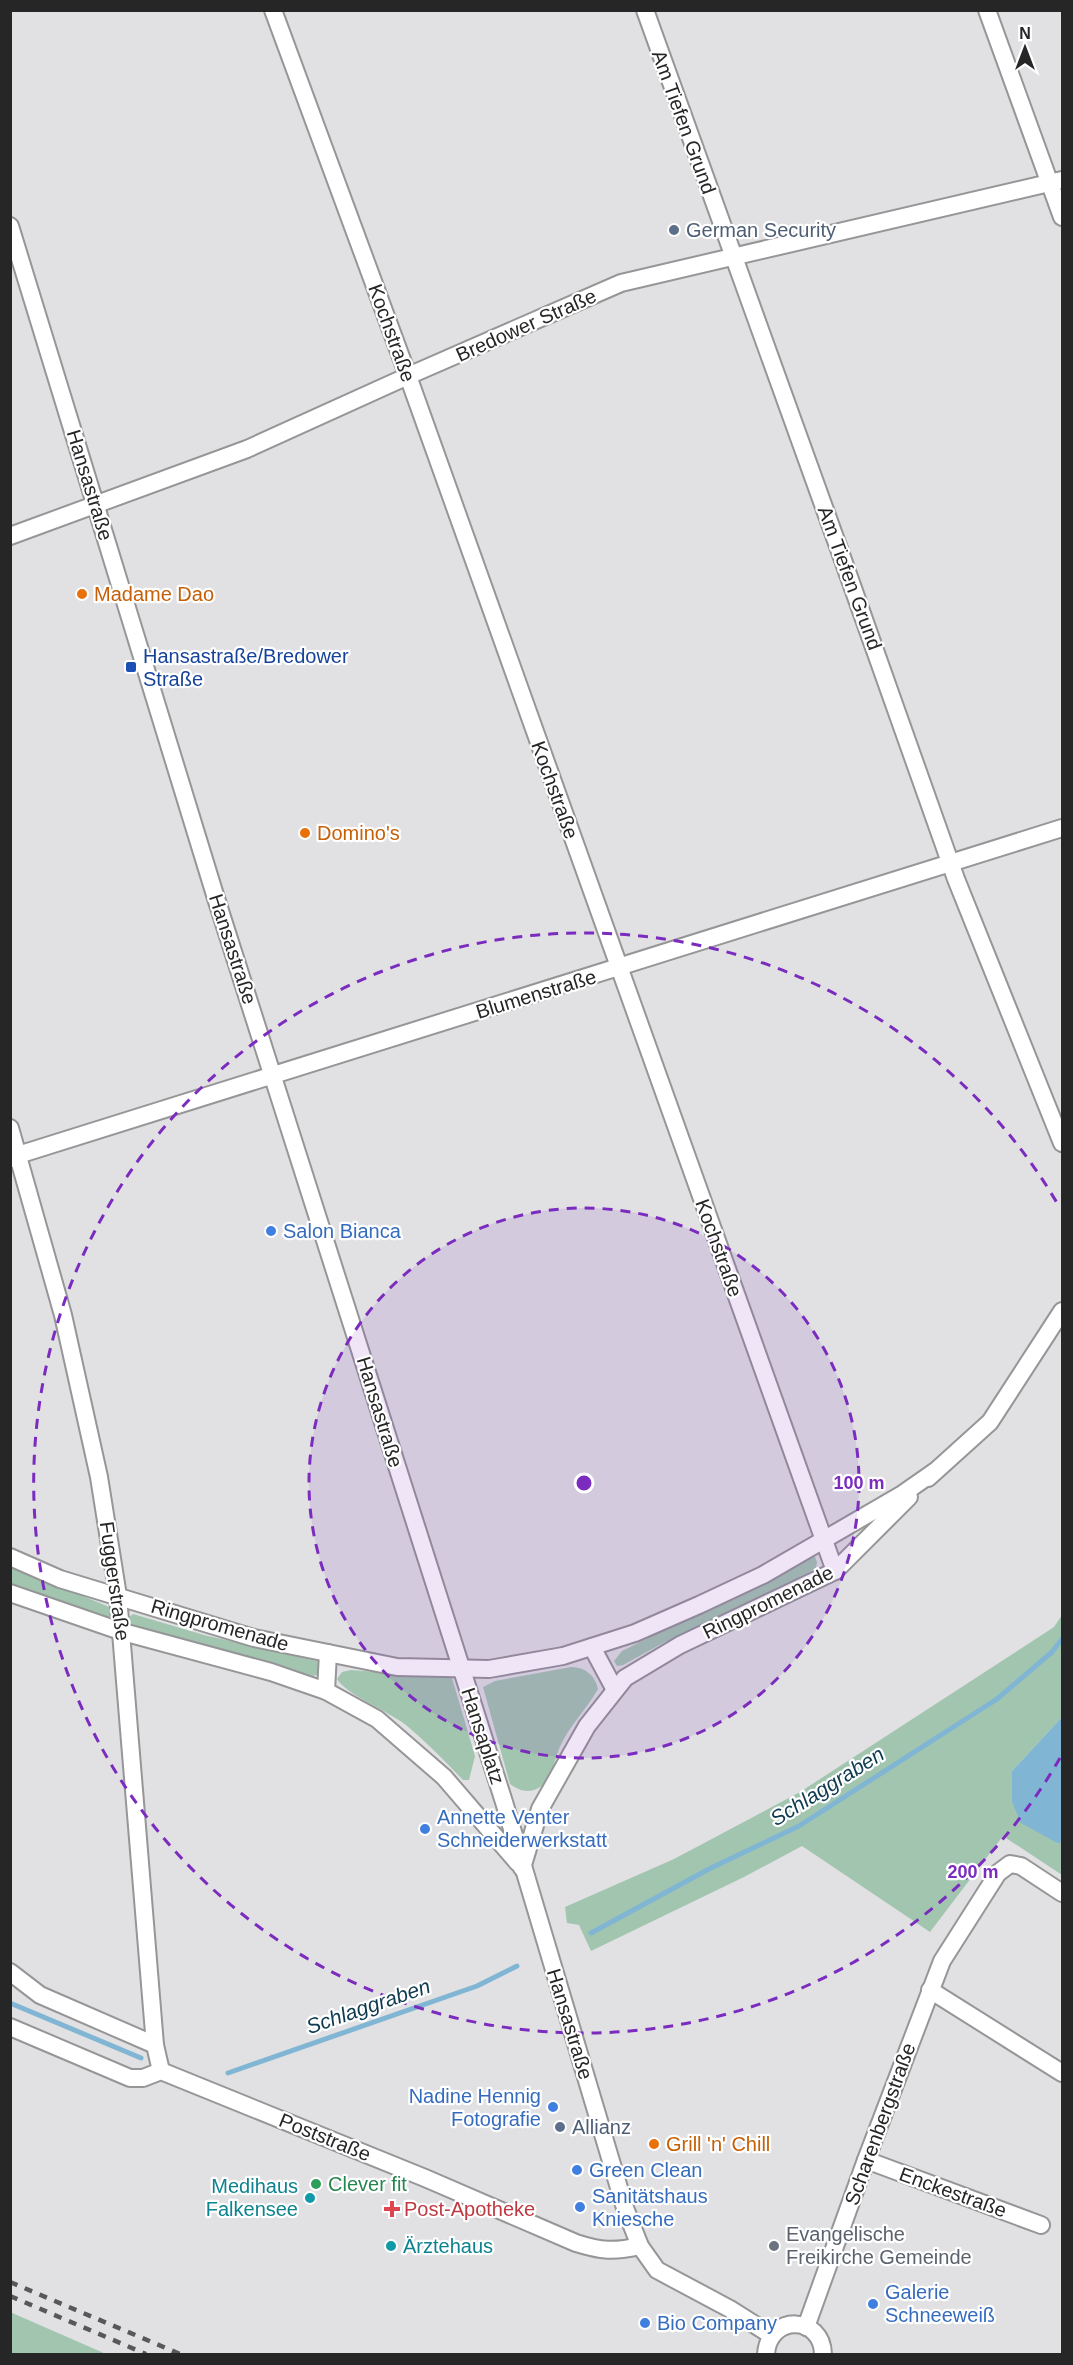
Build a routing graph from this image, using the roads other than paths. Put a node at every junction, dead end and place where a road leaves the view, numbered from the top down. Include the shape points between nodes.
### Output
1 (273, 10) edge
2 (645, 10) edge
3 (987, 10) edge
4 (1056, 182) edge
5 (1062, 217) edge
6 (10, 226) edge
7 (732, 256) junction
8 (408, 376) junction
9 (96, 505) junction
10 (10, 536) edge
11 (1062, 828) edge
12 (951, 865) junction
13 (618, 968) junction
14 (274, 1075) junction
15 (10, 1128) edge
16 (1062, 1143) edge
17 (14, 1157) edge
18 (1062, 1311) edge
19 (934, 1472) junction
20 (823, 1539) junction
21 (10, 1557) edge
22 (835, 1571) junction
23 (10, 1593) edge
24 (118, 1596) junction
25 (123, 1632) junction
26 (592, 1647) junction
27 (328, 1653) junction
28 (461, 1670) junction
29 (615, 1690) junction
30 (326, 1691) junction
31 (504, 1802) joint
32 (522, 1869) junction
33 (1062, 1893) edge
34 (10, 1972) edge
35 (930, 1990) junction
36 (10, 2027) edge
37 (155, 2045) junction
38 (162, 2071) junction
39 (1062, 2073) edge
40 (866, 2160) junction
41 (1041, 2225) dead end
42 (640, 2246) junction
43 (806, 2326) junction
44 (771, 2336) junction
45 (766, 2355) edge
46 (823, 2355) edge

1 - 8 street, Kochstraße
2 - 7 street, Am Tiefen Grund
3 - 4 street
4 - 5 street
4 - 7 street, Bredower Straße
6 - 9 street, Hansastraße
7 - 8 street, Bredower Straße via 621,283
7 - 12 street, Am Tiefen Grund
8 - 9 street, Bredower Straße via 247,449
8 - 13 street, Kochstraße
9 - 10 street, Bredower Straße
9 - 14 street, Hansastraße
11 - 12 street, Blumenstraße
12 - 13 street, Blumenstraße
12 - 16 street, Am Tiefen Grund
13 - 14 street, Blumenstraße
13 - 20 street, Kochstraße
14 - 17 street, Blumenstraße
14 - 28 street, Hansastraße
15 - 17 street, Fuggerstraße
17 - 24 street, Fuggerstraße via 63,1315 99,1476
18 - 19 street, Ringpromenade via 990,1422
19 - 20 street, Ringpromenade
19 - 22 street, Ringpromenade
20 - 22 street, Kochstraße
20 - 26 street, Ringpromenade via 763,1575 635,1633
21 - 24 street, Ringpromenade via 60,1579
22 - 29 street, Ringpromenade via 680,1645 624,1678
23 - 25 street, Ringpromenade
24 - 25 street, Fuggerstraße
24 - 27 street, Ringpromenade via 254,1638
25 - 30 street, Ringpromenade
25 - 37 street, Fuggerstraße
26 - 28 street, Ringpromenade via 489,1670
26 - 29 street
27 - 28 street, Ringpromenade via 397,1667
27 - 30 street
28 - 31 street, Hansaplatz
29 - 32 street, Ringpromenade via 586,1726 540,1809
30 - 32 street, Ringpromenade via 377,1719 444,1777
31 - 32 street, Hansastraße
32 - 42 street, Hansastraße
33 - 35 street, Scharenbergstraße via 1021,1866 1010,1864 998,1873 942,1961
34 - 37 street via 40,1995
35 - 39 street
35 - 40 street, Scharenbergstraße
36 - 38 street via 130,2078
37 - 38 street
38 - 42 street, Poststraße via 576,2243 599,2250
40 - 41 street, Enckestraße
40 - 43 street, Scharenbergstraße
42 - 44 street via 657,2270
43 - 44 street via 787,2325
43 - 46 street via 819,2339
44 - 45 street

